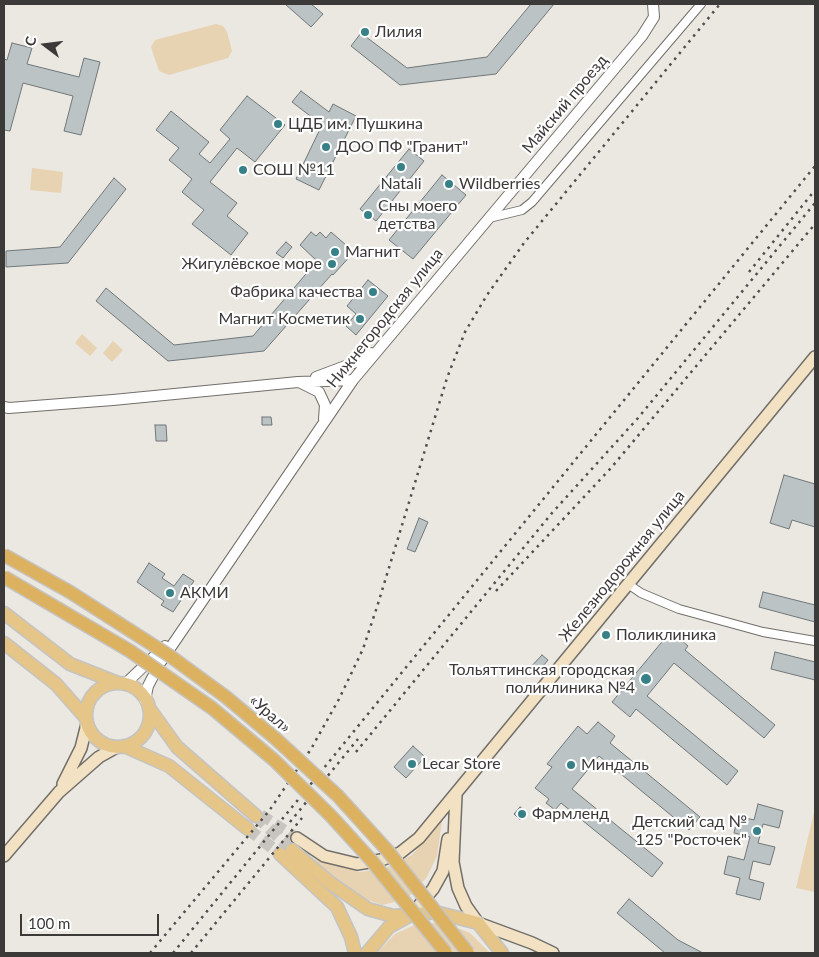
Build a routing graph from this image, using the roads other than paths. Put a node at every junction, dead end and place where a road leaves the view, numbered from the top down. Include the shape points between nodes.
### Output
1 (653, 4) edge
2 (701, 4) edge
3 (488, 218) junction
4 (379, 347) junction
5 (815, 357) edge
6 (353, 380) junction
7 (298, 382) junction
8 (4, 407) edge
9 (324, 420) junction
10 (4, 554) edge
11 (4, 577) edge
12 (628, 584) junction
13 (4, 614) edge
14 (187, 624) junction
15 (815, 641) edge
16 (4, 643) edge
17 (121, 684) junction
18 (147, 703) junction
19 (87, 721) junction
20 (120, 747) junction
21 (59, 792) junction
22 (456, 795) junction
23 (259, 815) tunnel mouth
24 (248, 829) tunnel mouth
25 (289, 847) junction
26 (4, 856) edge
27 (411, 915) junction
28 (478, 923) junction
29 (355, 953) edge
30 (367, 953) edge
31 (446, 953) edge
32 (468, 953) edge
33 (502, 953) edge
34 (553, 953) edge

1 - 3 street, Майский проезд via 654,17 642,36
2 - 3 street via 532,202 522,210
3 - 4 street, Нижнегородская улица
4 - 6 street, Нижнегородская улица
4 - 7 street via 356,362
5 - 12 main road, Железнодорожная улица
6 - 7 street
6 - 9 street, Нижнегородская улица
7 - 8 street
7 - 9 street via 319,392 325,406
9 - 14 street, Нижнегородская улица
10 - 32 highway, «Урал», bridge via 170,656 276,739 338,796 387,850
11 - 31 highway, «Урал», bridge via 130,651 212,708 267,754 371,860
12 - 15 street via 678,609 763,632
12 - 22 main road, Железнодорожная улица
13 - 17 main road via 70,664
14 - 17 street
14 - 18 street, Нижнегородская улица via 148,686
16 - 19 main road via 56,684
17 - 18 main road via 137,690
17 - 19 main road via 105,686 94,694 88,705
18 - 20 main road via 149,719 145,731 136,741
18 - 23 main road via 177,747
19 - 20 main road via 98,741
19 - 21 main road via 76,761
20 - 21 main road via 99,757
20 - 24 main road via 153,757 169,766
21 - 26 main road
22 - 25 main road, Железнодорожная улица via 419,838 400,853 381,860 357,864
22 - 27 main road via 443,871
22 - 28 main road via 453,862 458,888
25 - 27 main road via 341,892 368,909 393,916
25 - 29 main road via 336,907
27 - 28 main road via 435,912
27 - 30 main road via 389,927
28 - 33 main road
28 - 34 main road

